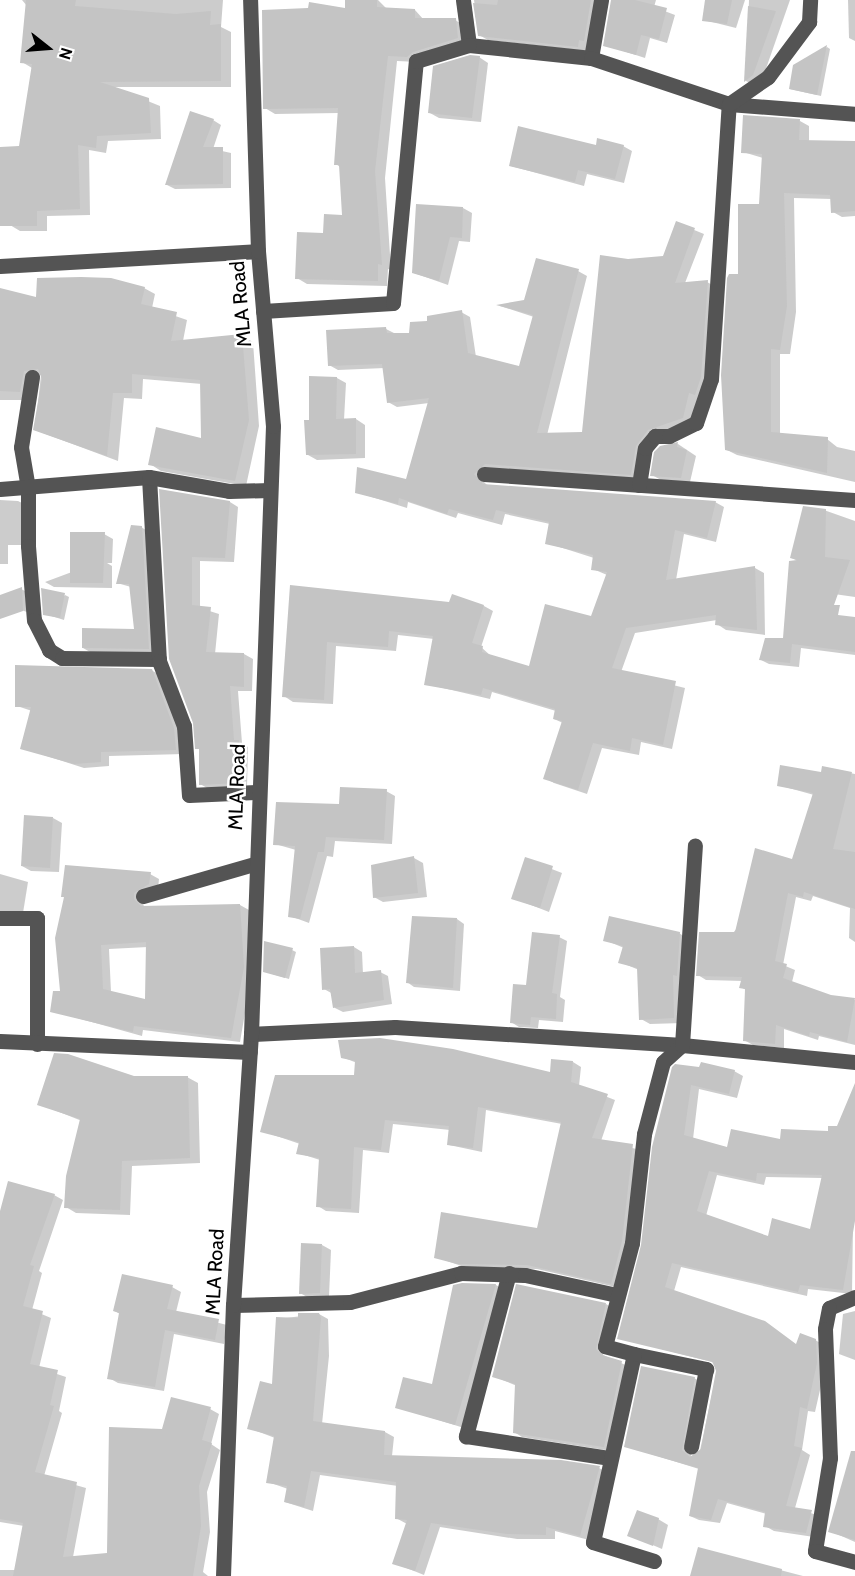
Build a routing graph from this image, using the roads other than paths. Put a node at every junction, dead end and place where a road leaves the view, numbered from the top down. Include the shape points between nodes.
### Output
1 (250, 0) edge
2 (463, 0) edge
3 (601, 0) edge
4 (810, 0) edge
5 (469, 45) junction
6 (591, 58) junction
7 (729, 104) junction
8 (855, 114) edge
9 (258, 251) junction
10 (0, 266) edge
11 (263, 311) junction
12 (32, 377) dead end
13 (484, 474) dead end
14 (149, 477) junction
15 (639, 485) junction
16 (28, 488) junction
17 (0, 489) edge
18 (270, 490) junction
19 (855, 500) edge
20 (159, 659) junction
21 (257, 792) junction
22 (695, 845) dead end
23 (254, 864) junction
24 (143, 896) dead end
25 (0, 918) edge
26 (251, 1034) junction
27 (0, 1041) edge
28 (37, 1044) junction
29 (682, 1045) junction
30 (250, 1052) junction
31 (855, 1062) edge
32 (509, 1273) junction
33 (616, 1295) junction
34 (855, 1297) edge
35 (233, 1305) junction
36 (634, 1354) junction
37 (692, 1447) dead end
38 (610, 1458) junction
39 (654, 1561) dead end
40 (855, 1562) edge
41 (223, 1576) edge

1 - 9 street, MLA Road
2 - 5 street
3 - 6 street
4 - 7 street via 809,22 768,76
5 - 6 street
5 - 11 street via 416,61 393,303
6 - 7 street
7 - 8 street
7 - 15 street via 711,378 696,423 669,436 655,436 645,448
9 - 10 street
9 - 11 street, MLA Road
11 - 18 street, MLA Road via 273,426
12 - 16 street via 21,447
13 - 15 street
14 - 16 street
14 - 18 street via 229,491
14 - 20 street
15 - 19 street
16 - 17 street
16 - 20 street via 34,620 49,650 62,658
18 - 21 street, MLA Road
20 - 21 street via 184,726 189,795
21 - 23 street, MLA Road
22 - 29 street
23 - 24 street
23 - 26 street, MLA Road
25 - 28 street via 37,918
26 - 29 street via 395,1027
26 - 30 street, MLA Road
27 - 28 street
28 - 30 street
29 - 31 street
29 - 33 street via 663,1062 644,1134 632,1243
30 - 35 street, MLA Road
32 - 33 street
32 - 35 street via 461,1273 350,1302
32 - 38 street via 466,1436
33 - 36 street via 605,1346
34 - 40 street via 829,1308 825,1329 830,1458 815,1551
35 - 41 street, MLA Road
36 - 37 street via 706,1369
36 - 38 street
38 - 39 street via 593,1542

